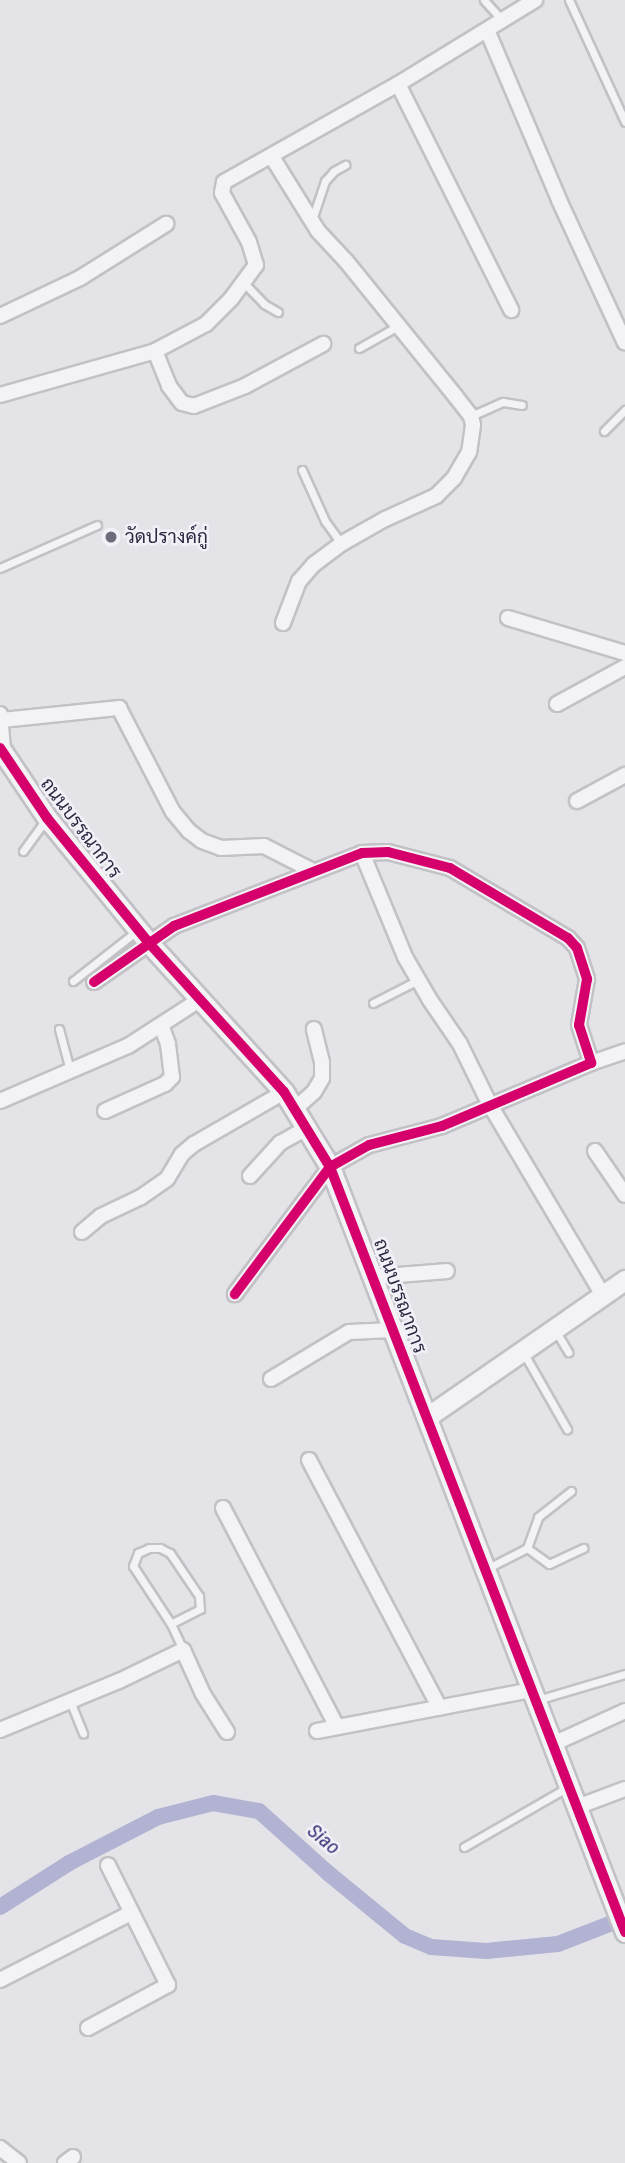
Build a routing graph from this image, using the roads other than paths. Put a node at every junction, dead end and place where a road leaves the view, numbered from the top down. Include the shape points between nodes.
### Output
1 (484, 0) edge
2 (535, 0) edge
3 (569, 0) edge
4 (502, 21) junction
5 (487, 30) junction
6 (398, 84) junction
7 (625, 122) edge
8 (272, 157) junction
9 (345, 165) dead end
10 (312, 220) junction
11 (166, 224) dead end
12 (244, 283) junction
13 (510, 310) dead end
14 (278, 312) dead end
15 (0, 316) edge
16 (398, 326) junction
17 (625, 343) edge
18 (323, 344) dead end
19 (359, 348) dead end
20 (155, 351) junction
21 (0, 395) edge
22 (522, 405) dead end
23 (625, 410) edge
24 (471, 416) junction
25 (604, 431) dead end
26 (302, 470) dead end
27 (97, 526) dead end
28 (341, 544) junction
29 (0, 568) edge
30 (508, 618) dead end
31 (283, 623) dead end
32 (625, 653) edge
33 (625, 667) edge
34 (557, 704) dead end
35 (1, 717) edge
36 (2, 750) edge
37 (625, 775) edge
38 (577, 801) dead end
39 (47, 817) junction
40 (23, 851) dead end
41 (362, 853) junction
42 (313, 871) junction
43 (143, 936) junction
44 (418, 980) junction
45 (73, 981) dead end
46 (94, 982) dead end
47 (199, 1000) junction
48 (373, 1003) dead end
49 (161, 1025) junction
50 (59, 1030) dead end
51 (314, 1030) dead end
52 (625, 1051) edge
53 (592, 1063) junction
54 (70, 1071) junction
55 (290, 1100) junction
56 (0, 1101) edge
57 (490, 1105) junction
58 (105, 1111) dead end
59 (307, 1128) junction
60 (596, 1151) dead end
61 (330, 1167) junction
62 (250, 1176) dead end
63 (625, 1195) edge
64 (82, 1232) dead end
65 (447, 1271) dead end
66 (374, 1277) junction
67 (623, 1284) edge
68 (235, 1294) dead end
69 (603, 1296) junction
70 (554, 1329) junction
71 (393, 1330) junction
72 (523, 1351) junction
73 (568, 1352) dead end
74 (271, 1378) dead end
75 (427, 1417) junction
76 (567, 1429) dead end
77 (309, 1460) dead end
78 (571, 1491) dead end
79 (223, 1508) dead end
80 (527, 1548) junction
81 (583, 1548) dead end
82 (485, 1569) junction
83 (171, 1624) junction
84 (183, 1650) junction
85 (625, 1674) edge
86 (534, 1695) junction
87 (70, 1701) junction
88 (440, 1707) junction
89 (625, 1711) edge
90 (337, 1727) junction
91 (0, 1730) edge
92 (317, 1731) dead end
93 (227, 1732) dead end
94 (83, 1734) dead end
95 (553, 1744) junction
96 (569, 1786) junction
97 (625, 1789) edge
98 (577, 1807) junction
99 (464, 1847) dead end
100 (108, 1865) dead end
101 (131, 1913) junction
102 (625, 1932) edge
103 (0, 1980) edge
104 (88, 2028) dead end
105 (0, 2148) edge
106 (19, 2163) edge

1 - 4 lane
2 - 4 street
3 - 7 lane
4 - 5 street
5 - 6 street
5 - 17 street
6 - 8 street
6 - 13 street
8 - 10 street
8 - 12 street via 221,188 256,260
9 - 10 lane via 325,181
10 - 16 street
11 - 15 street via 80,278
12 - 14 lane
12 - 20 street via 206,324
16 - 19 lane
16 - 24 street
18 - 20 street via 245,386 187,407 169,386
20 - 21 street
22 - 24 lane via 503,402
23 - 25 lane
24 - 28 street via 468,453 454,478 436,496
26 - 28 lane
27 - 29 lane
28 - 31 street via 299,581
30 - 32 street
33 - 34 street
35 - 36 street
35 - 42 street via 119,708 173,812 189,831 221,848 264,846
36 - 39 street, ถนนบรรณาการ
37 - 38 street
39 - 40 lane
39 - 43 street, ถนนบรรณาการ
41 - 42 street
41 - 44 street
41 - 53 street via 388,852 450,868 568,938 577,948 586,979 579,1025
42 - 43 street
43 - 45 lane
43 - 46 street
43 - 47 street, ถนนบรรณาการ
44 - 48 lane
44 - 57 street via 460,1044
47 - 49 street
47 - 55 street, ถนนบรรณาการ
49 - 54 street via 128,1046
49 - 58 street via 169,1044 172,1077
50 - 54 lane
51 - 55 street via 322,1079 314,1092
52 - 53 street
53 - 57 street
54 - 56 street
55 - 59 street, ถนนบรรณาการ
55 - 64 street via 194,1144 167,1179 101,1216
57 - 61 street via 442,1126 369,1145
57 - 69 street
59 - 61 street, ถนนบรรณาการ
59 - 62 street via 280,1143
60 - 63 street
61 - 66 street, ถนนบรรณาการ
61 - 68 street
65 - 66 street
66 - 71 street, ถนนบรรณาการ
67 - 69 street
69 - 70 street
70 - 72 street
70 - 73 lane
71 - 74 street via 349,1332
71 - 75 street, ถนนบรรณาการ
72 - 75 street
72 - 76 lane
75 - 82 street, ถนนบรรณาการ
77 - 88 street
78 - 80 lane via 538,1517
79 - 90 street
80 - 81 lane via 549,1564
80 - 82 lane
82 - 86 street, ถนนบรรณาการ
83 - 83 lane via 133,1566 138,1553 149,1548 170,1553 199,1596 200,1609
83 - 84 lane
84 - 87 street
84 - 93 street
85 - 86 lane
86 - 88 street
86 - 95 street, ถนนบรรณาการ
87 - 91 street
87 - 94 lane
88 - 90 street
89 - 95 street
90 - 92 street
95 - 96 street, ถนนบรรณาการ
96 - 98 street, ถนนบรรณาการ
96 - 99 lane
97 - 98 street
98 - 102 street, ถนนบรรณาการ
100 - 101 street
101 - 103 street
101 - 104 street via 168,1985
105 - 106 street

